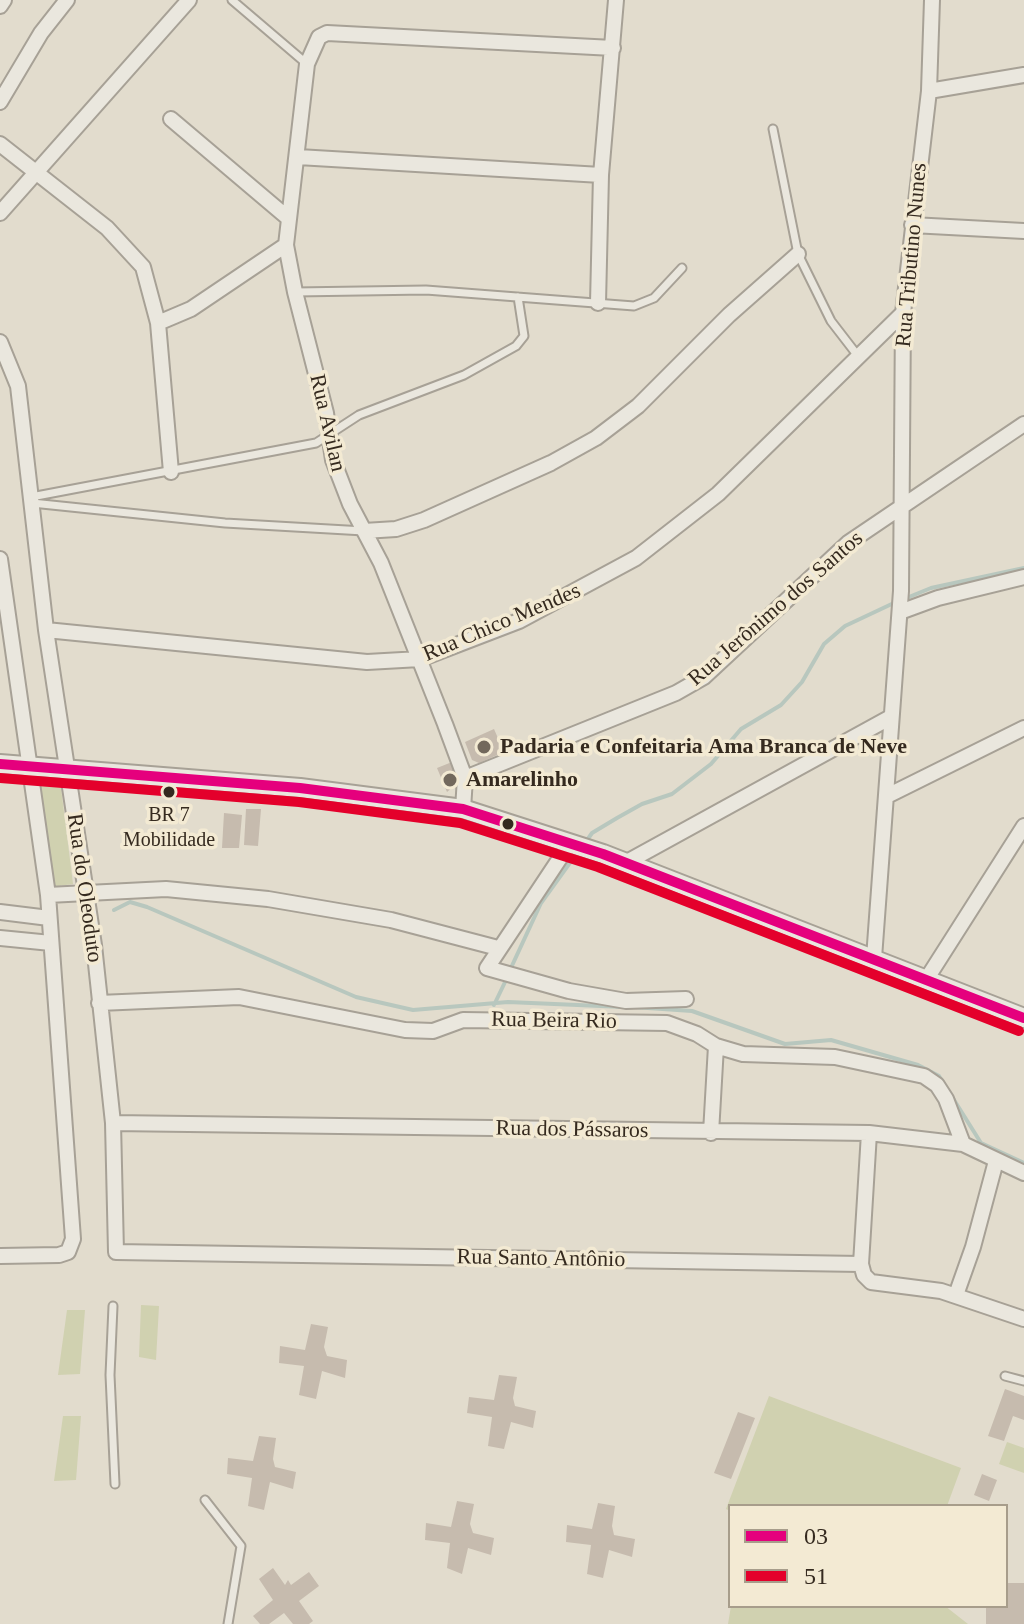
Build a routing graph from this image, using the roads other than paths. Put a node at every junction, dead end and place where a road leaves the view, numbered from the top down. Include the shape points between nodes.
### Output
1 (4, 0) edge
2 (67, 0) edge
3 (189, 0) edge
4 (232, 0) edge
5 (616, 0) edge
6 (932, 0) edge
7 (0, 6) edge
8 (613, 48) junction
9 (307, 64) junction
10 (1024, 75) edge
11 (929, 91) junction
12 (0, 102) edge
13 (171, 119) dead end
14 (773, 129) dead end
15 (0, 144) edge
16 (298, 157) junction
17 (35, 172) junction
18 (601, 175) junction
19 (0, 213) edge
20 (288, 218) junction
21 (912, 225) junction
22 (1024, 231) edge
23 (286, 245) junction
24 (798, 254) junction
25 (682, 268) dead end
26 (295, 292) junction
27 (518, 297) junction
28 (598, 303) junction
29 (903, 313) junction
30 (158, 323) junction
31 (0, 342) edge
32 (858, 356) junction
33 (1024, 424) edge
34 (329, 433) junction
35 (171, 472) junction
36 (32, 500) junction
37 (904, 502) junction
38 (364, 531) junction
39 (0, 559) edge
40 (1024, 577) edge
41 (900, 610) junction
42 (46, 630) junction
43 (420, 659) junction
44 (891, 717) junction
45 (1024, 728) edge
46 (0, 764) edge
47 (32, 765) junction
48 (66, 769) junction
49 (465, 778) junction
50 (887, 796) junction
51 (463, 809) junction
52 (1024, 826) edge
53 (575, 844) junction
54 (627, 862) junction
55 (85, 891) junction
56 (48, 895) junction
57 (0, 912) edge
58 (49, 918) junction
59 (0, 938) edge
60 (51, 943) junction
61 (498, 948) junction
62 (874, 958) junction
63 (926, 980) junction
64 (686, 999) dead end
65 (99, 1003) junction
66 (1024, 1018) edge
67 (716, 1046) junction
68 (113, 1123) junction
69 (711, 1133) junction
70 (869, 1133) junction
71 (963, 1144) junction
72 (996, 1161) junction
73 (1024, 1173) edge
74 (115, 1249) joint
75 (0, 1256) edge
76 (861, 1264) junction
77 (956, 1295) junction
78 (113, 1306) dead end
79 (1024, 1319) edge
80 (1005, 1376) dead end
81 (1024, 1381) edge
82 (115, 1484) dead end
83 (205, 1500) dead end
84 (228, 1624) edge

1 - 7 street
2 - 12 street
3 - 17 street
4 - 9 lane
5 - 8 street
6 - 11 street, Rua Tributino Nunes
8 - 9 street via 327,33 319,37
8 - 18 street
9 - 16 street, Rua Avilan
10 - 11 street
11 - 21 street, Rua Tributino Nunes
13 - 20 street
14 - 24 lane
15 - 17 street
16 - 18 street
16 - 20 street, Rua Avilan
17 - 19 street
17 - 30 street via 107,228 143,267
18 - 28 street
20 - 23 street, Rua Avilan
21 - 22 street
21 - 29 street, Rua Tributino Nunes
23 - 26 street, Rua Avilan
23 - 30 street via 191,309
24 - 32 lane via 831,321
24 - 38 street via 638,406 596,438 424,520
25 - 28 lane via 644,303
26 - 27 lane via 426,290
26 - 34 street, Rua Avilan
27 - 28 lane
27 - 34 lane via 524,336 516,346 489,363 359,415
29 - 32 street, Rua Chico Mendes
29 - 37 street, Rua Tributino Nunes
30 - 35 street
31 - 36 street, Rua do Oleoduto via 18,386
32 - 43 street, Rua Chico Mendes via 718,494 636,558 519,621
33 - 37 street, Rua Jerônimo dos Santos
34 - 35 lane via 303,448
34 - 38 street, Rua Avilan via 333,460
35 - 36 lane
36 - 38 lane via 225,523
36 - 42 street, Rua do Oleoduto
37 - 41 street, Rua Tributino Nunes
37 - 49 street, Rua Jerônimo dos Santos via 848,543 704,677
38 - 43 street, Rua Avilan
39 - 47 street, Rua do Oleoduto
40 - 41 street
41 - 44 street, Rua Tributino Nunes
42 - 43 street, Rua Chico Mendes via 367,662
42 - 48 street, Rua do Oleoduto
43 - 49 street, Rua Avilan
44 - 50 street, Rua Tributino Nunes
44 - 54 street
45 - 50 street
46 - 47 street
47 - 48 street
47 - 56 street, Rua do Oleoduto
48 - 51 street via 300,788
48 - 55 street, Rua do Oleoduto
49 - 51 street, Rua Avilan
50 - 62 street, Rua Tributino Nunes
51 - 53 street
52 - 63 street
53 - 54 street
53 - 61 street
54 - 62 street
55 - 56 street
55 - 61 street via 166,889 321,906
55 - 65 street, Rua do Oleoduto
56 - 58 street, Rua do Oleoduto
57 - 58 street
58 - 60 street, Rua do Oleoduto
59 - 60 street
60 - 75 street, Rua do Oleoduto via 73,1239 68,1252
61 - 64 street via 491,969 527,979 626,1001
62 - 63 street
63 - 66 street
65 - 67 street, Rua Beira Rio via 239,997 433,1031 463,1020 667,1023
65 - 68 street, Rua do Oleoduto
67 - 69 street
67 - 71 street, Rua Beira Rio via 743,1054 835,1057 924,1076 946,1099
68 - 69 street, Rua dos Pássaros
68 - 74 street, Rua do Oleoduto
69 - 70 street, Rua dos Pássaros
70 - 71 street, Rua dos Pássaros
70 - 76 street
71 - 72 street, Rua dos Pássaros
72 - 73 street, Rua dos Pássaros
72 - 77 street
74 - 76 street, Rua Santo Antônio via 119,1254
76 - 77 street via 871,1282
77 - 79 street
78 - 82 lane
80 - 81 lane
83 - 84 lane via 241,1546

